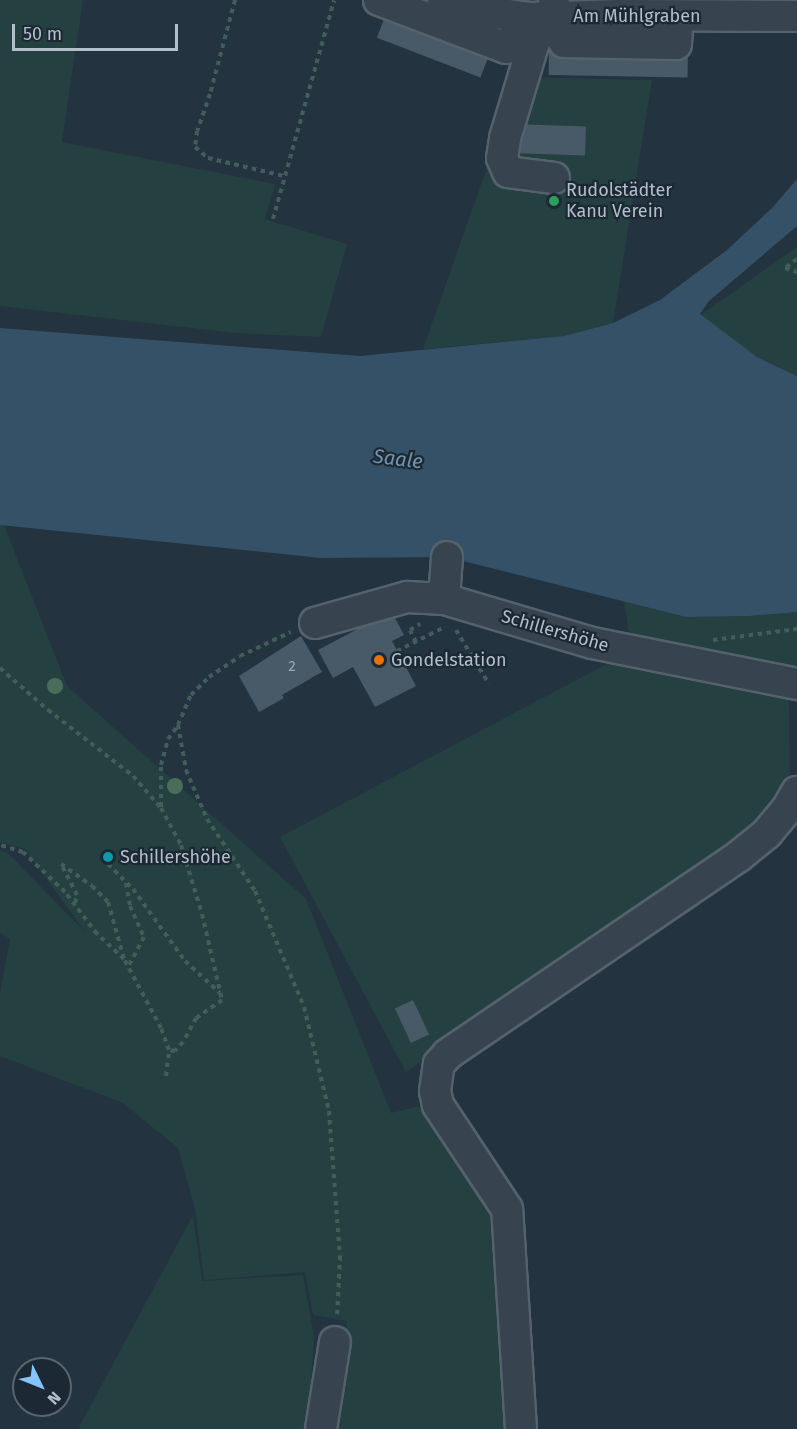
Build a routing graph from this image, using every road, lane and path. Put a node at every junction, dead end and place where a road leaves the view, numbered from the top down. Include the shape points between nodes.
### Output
1 (235, 0) edge
2 (334, 0) edge
3 (379, 0) edge
4 (449, 10) edge
5 (797, 16) edge
6 (549, 19) edge
7 (284, 176) junction
8 (554, 178) dead end
9 (273, 219) dead end
10 (797, 259) edge
11 (797, 272) edge
12 (447, 557) dead end
13 (444, 599) junction
14 (334, 611) joint
15 (416, 626) dead end
16 (416, 642) junction
17 (397, 651) dead end
18 (0, 668) edge
19 (489, 684) dead end
20 (797, 684) edge
21 (178, 725) junction
22 (797, 792) edge
23 (161, 808) junction
24 (0, 845) edge
25 (108, 864) dead end
26 (126, 882) junction
27 (74, 904) junction
28 (124, 959) junction
29 (127, 969) junction
30 (221, 993) junction
31 (169, 1050) junction
32 (166, 1076) dead end
33 (335, 1342) joint
34 (321, 1429) edge
35 (521, 1429) edge

1 - 7 path via 196,131 195,147 208,158
2 - 7 path
3 - 4 street, Am Mühlgraben
4 - 6 street, Am Mühlgraben
5 - 6 street, Am Mühlgraben
6 - 8 street via 534,42 502,158 508,172
7 - 9 path
10 - 11 path via 785,268
12 - 13 street
13 - 14 street, Schillershöhe via 407,597
13 - 20 street, Schillershöhe via 592,643
14 - 21 path via 240,656 208,677 191,695
15 - 16 path via 410,630
16 - 17 path
16 - 19 path via 453,624
18 - 23 path via 134,776
21 - 23 path via 168,739 161,765
21 - 33 path via 186,770 207,819 255,891 304,1007 329,1111 340,1256
22 - 35 street via 774,825 739,856 448,1054 439,1064 435,1091 438,1105 507,1209
23 - 30 path via 181,845
24 - 27 path via 23,852
25 - 26 path
26 - 29 path via 130,906 144,937
26 - 30 path via 185,962
27 - 28 path via 97,934
27 - 28 path via 78,895 61,864 108,902
28 - 29 path
29 - 31 path
30 - 31 path via 222,1000 196,1018 175,1051
31 - 32 path
33 - 34 street

